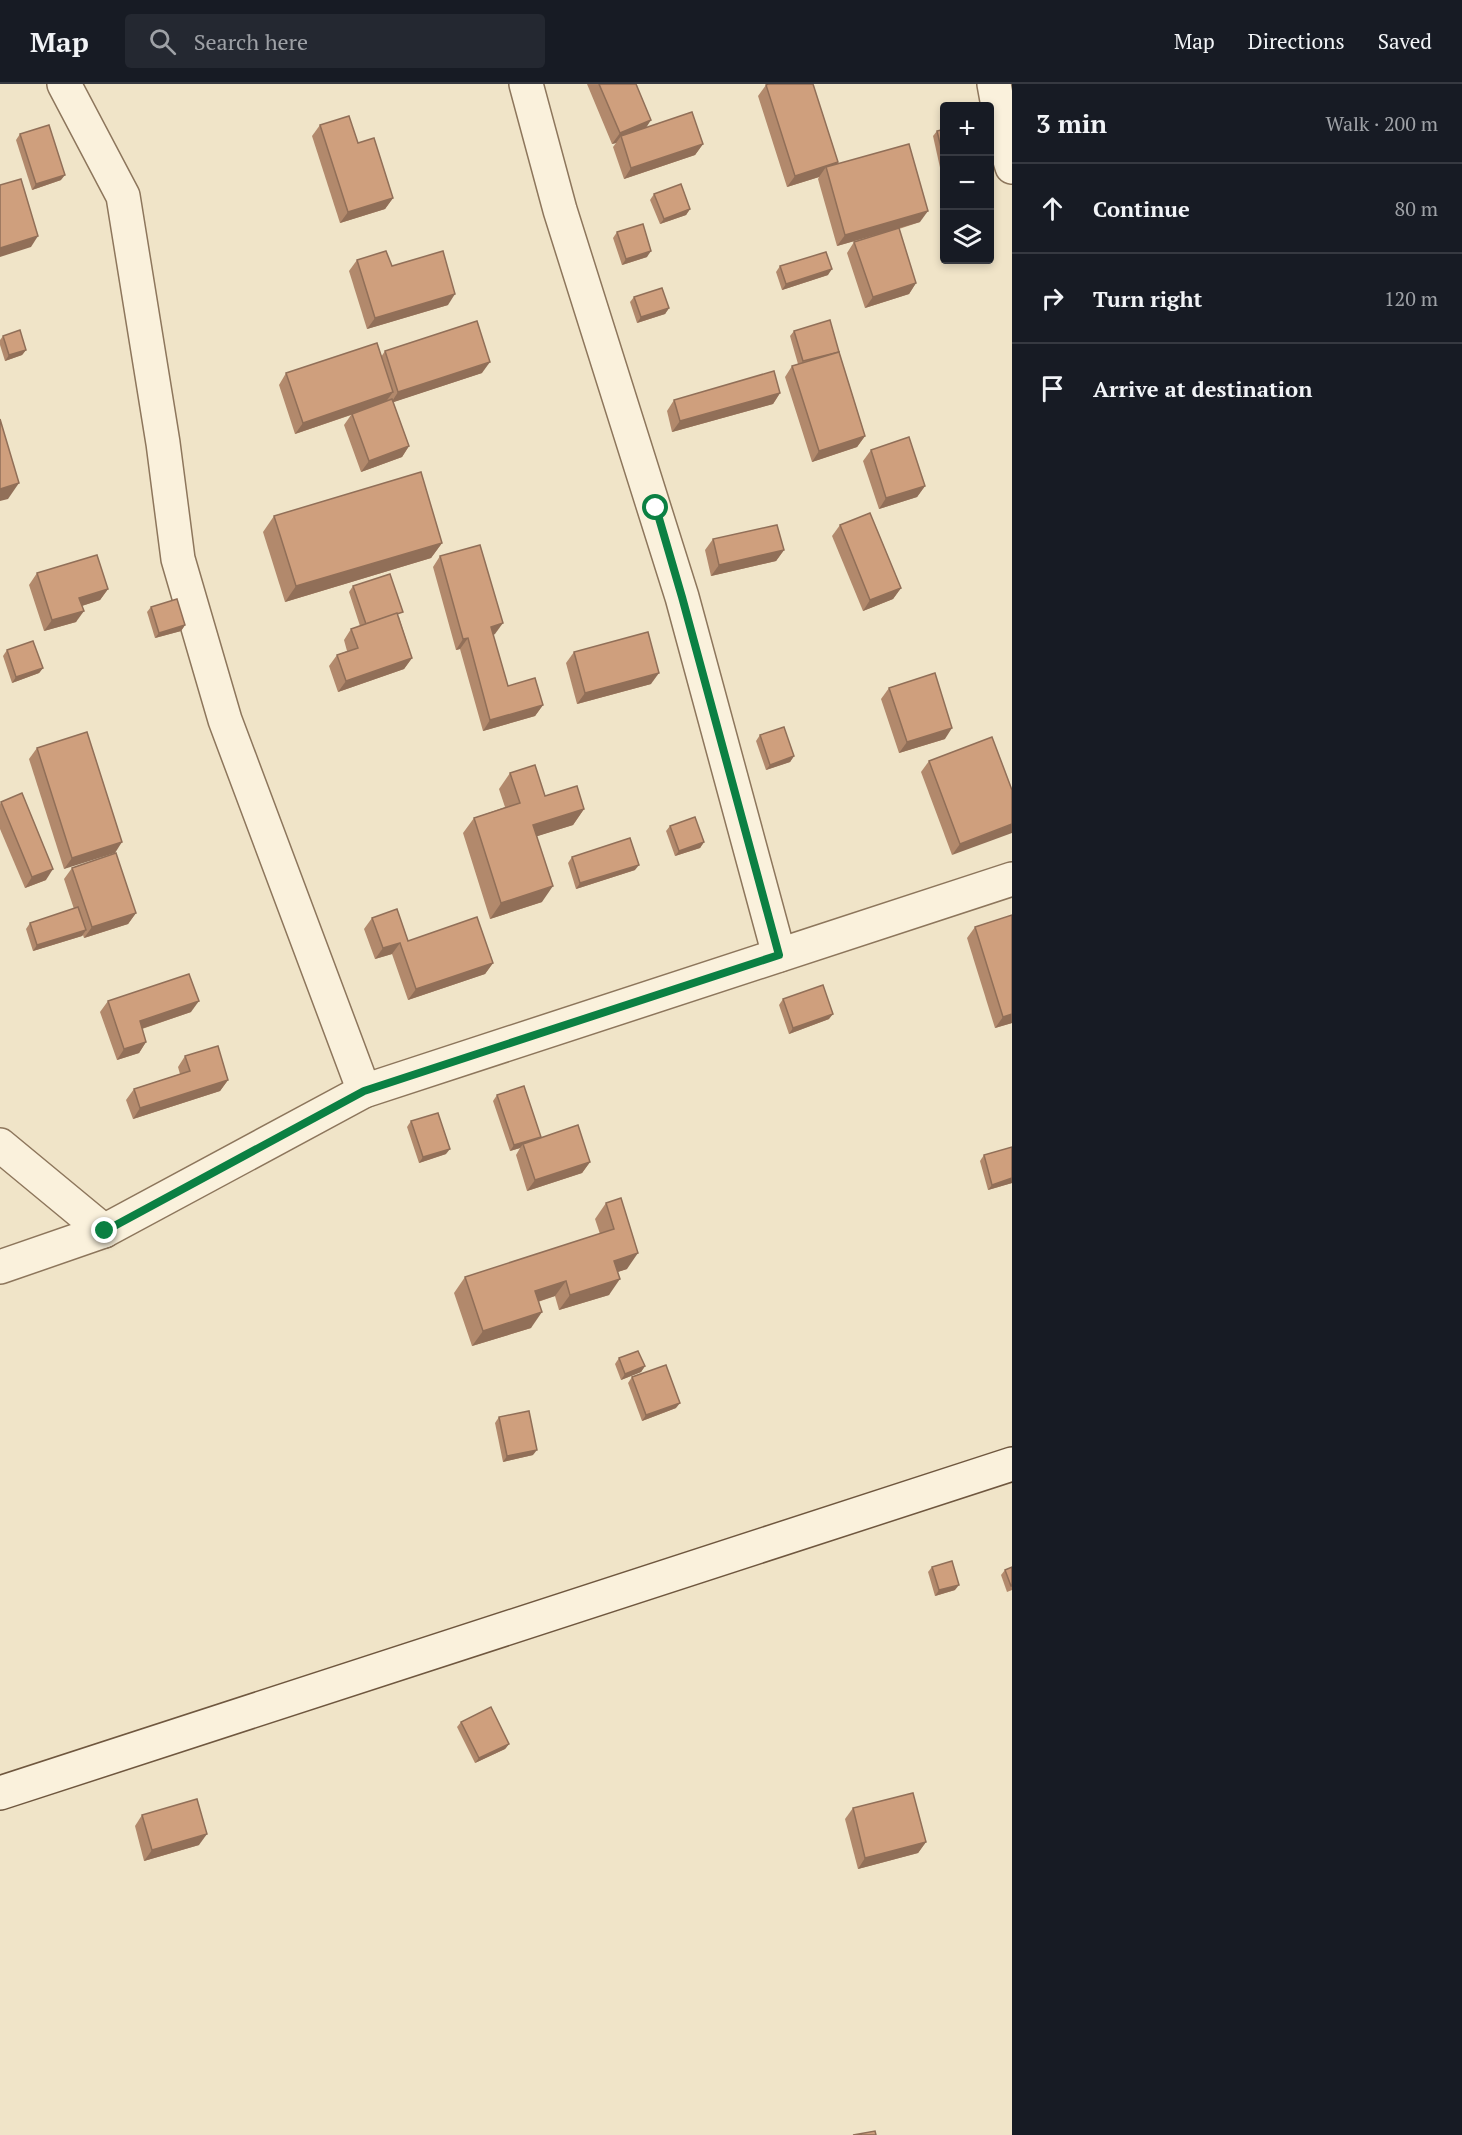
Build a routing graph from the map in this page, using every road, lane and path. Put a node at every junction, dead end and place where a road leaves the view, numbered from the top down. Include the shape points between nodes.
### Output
1 (64, 84) edge
2 (526, 84) edge
3 (994, 84) edge
4 (1012, 167) edge
5 (1012, 879) edge
6 (779, 955) junction
7 (364, 1091) junction
8 (0, 1145) edge
9 (105, 1231) junction
10 (0, 1267) edge
11 (1012, 1464) edge
12 (0, 1793) edge

1 - 7 street via 123,196 163,443 177,559 225,720
2 - 6 street via 560,210 682,597
3 - 4 street
5 - 6 street
6 - 7 street
7 - 9 street
8 - 9 street
9 - 10 street
11 - 12 street

